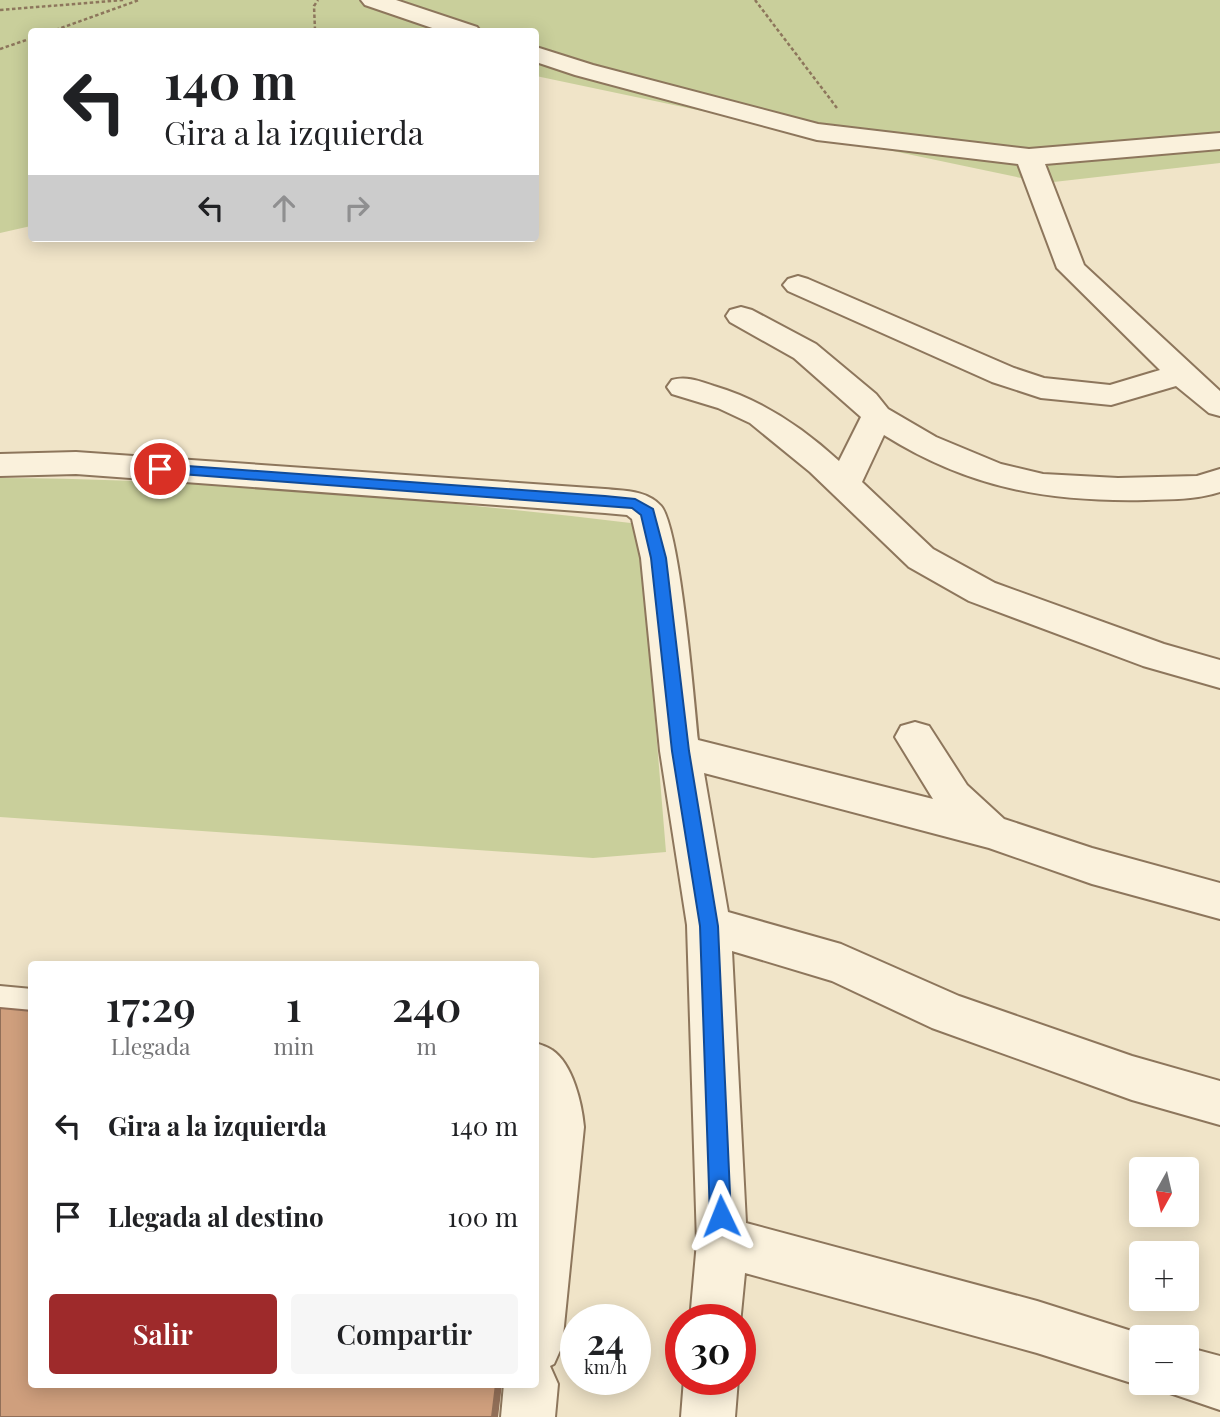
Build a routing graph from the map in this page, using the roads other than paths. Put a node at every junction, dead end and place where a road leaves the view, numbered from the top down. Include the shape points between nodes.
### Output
1 (373, 0) edge
2 (457, 28) edge
3 (539, 55) edge
4 (1220, 141) edge
5 (1029, 157) junction
6 (798, 285) dead end
7 (741, 316) dead end
8 (1198, 379) edge
9 (683, 387) dead end
10 (1220, 406) edge
11 (877, 416) junction
12 (0, 465) edge
13 (1220, 480) edge
14 (844, 485) junction
15 (1220, 674) edge
16 (915, 737) dead end
17 (680, 751) junction
18 (990, 831) junction
19 (1220, 901) edge
20 (709, 926) junction
21 (0, 1006) edge
22 (28, 1009) edge
23 (539, 1068) edge
24 (1220, 1103) edge
25 (722, 1242) junction
26 (717, 1304) edge
27 (539, 1319) edge
28 (1129, 1356) edge
29 (1199, 1377) edge
30 (1220, 1383) edge
31 (531, 1388) edge
32 (710, 1395) edge
33 (528, 1417) edge
34 (708, 1417) edge

1 - 2 street
3 - 5 street via 817,132
4 - 5 street
5 - 8 street via 1071,268
6 - 8 street via 1041,388 1111,394
7 - 11 street via 805,351
8 - 10 street
9 - 14 street via 761,416
11 - 13 street via 924,445 993,474 1043,485 1199,487
11 - 14 street
12 - 17 street via 76,463 635,504 648,513 659,558
14 - 15 street via 921,558 982,592 1156,656
16 - 18 street via 953,797
17 - 18 street
17 - 20 street
18 - 19 street via 1092,866
20 - 24 street via 841,964 948,1013 1132,1078
20 - 25 street
21 - 22 street
23 - 27 street via 554,1091 560,1127
25 - 26 street
25 - 28 street
29 - 30 street
31 - 33 street
32 - 34 street

